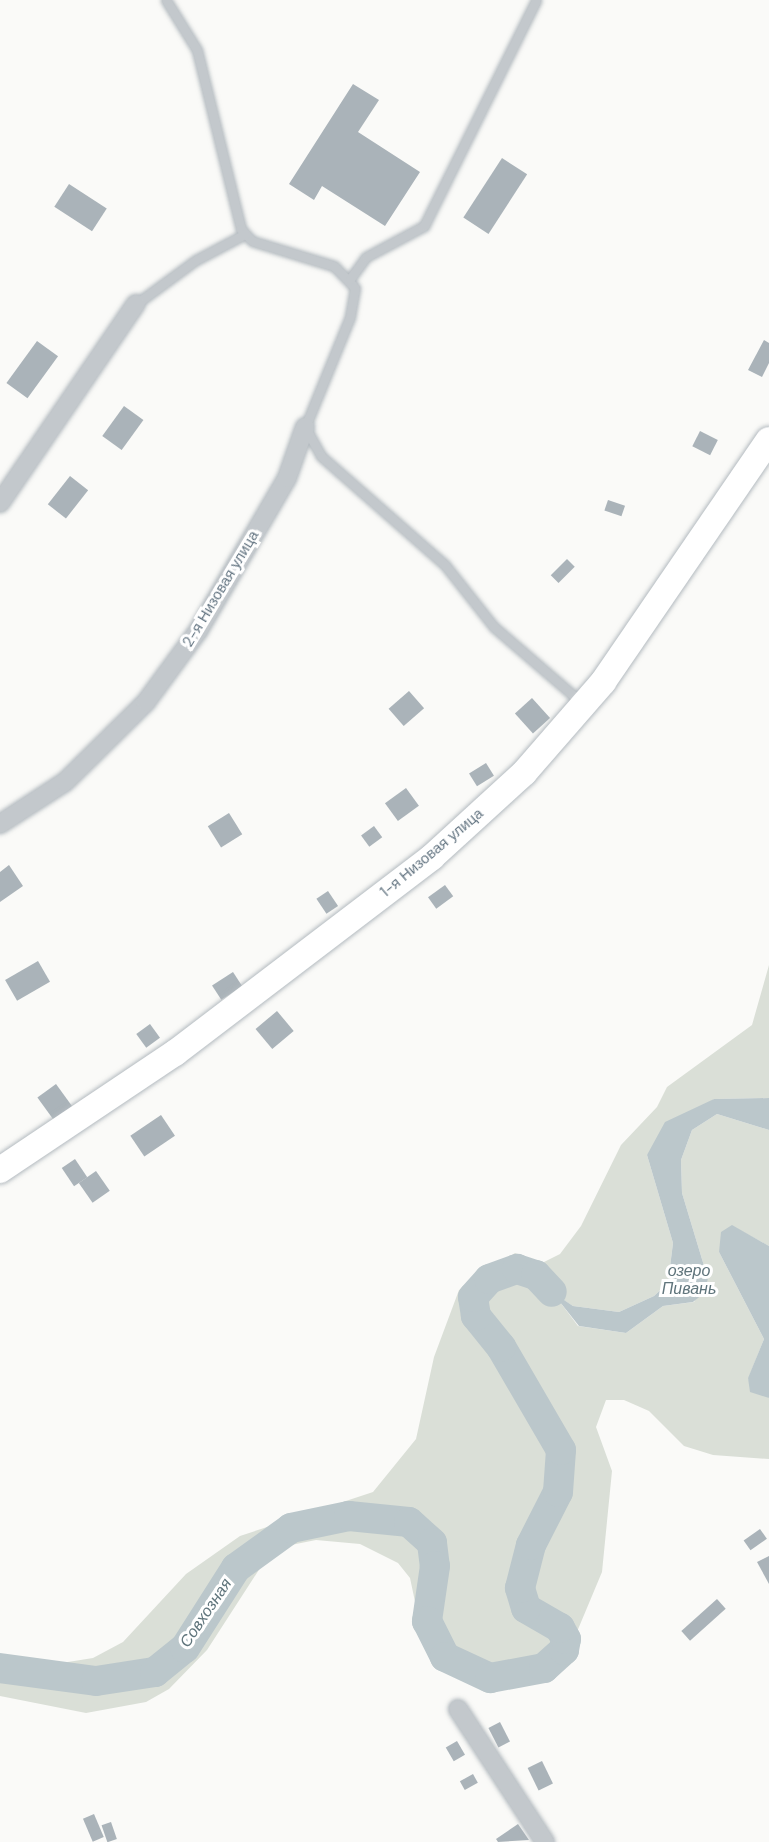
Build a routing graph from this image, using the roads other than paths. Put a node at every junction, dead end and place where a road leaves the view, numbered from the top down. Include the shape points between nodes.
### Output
1 (166, 0) edge
2 (536, 0) edge
3 (245, 234) junction
4 (350, 279) junction
5 (136, 304) joint
6 (305, 427) junction
7 (769, 440) edge
8 (0, 503) edge
9 (584, 704) junction
10 (0, 824) edge
11 (0, 1170) edge
12 (459, 1709) dead end
13 (544, 1842) edge

1 - 3 lane via 197,50
2 - 4 lane via 424,226 366,257
3 - 4 lane via 326,262
3 - 5 lane via 196,260
4 - 6 lane via 356,292 353,308
5 - 8 street
6 - 9 lane via 321,456 445,565 494,627
6 - 10 street, 2-я Низовая улица via 287,478 198,631 146,702 65,783
7 - 9 street, 1-я Низовая улица
9 - 11 street, 1-я Низовая улица via 524,773 432,857 175,1053
12 - 13 street

